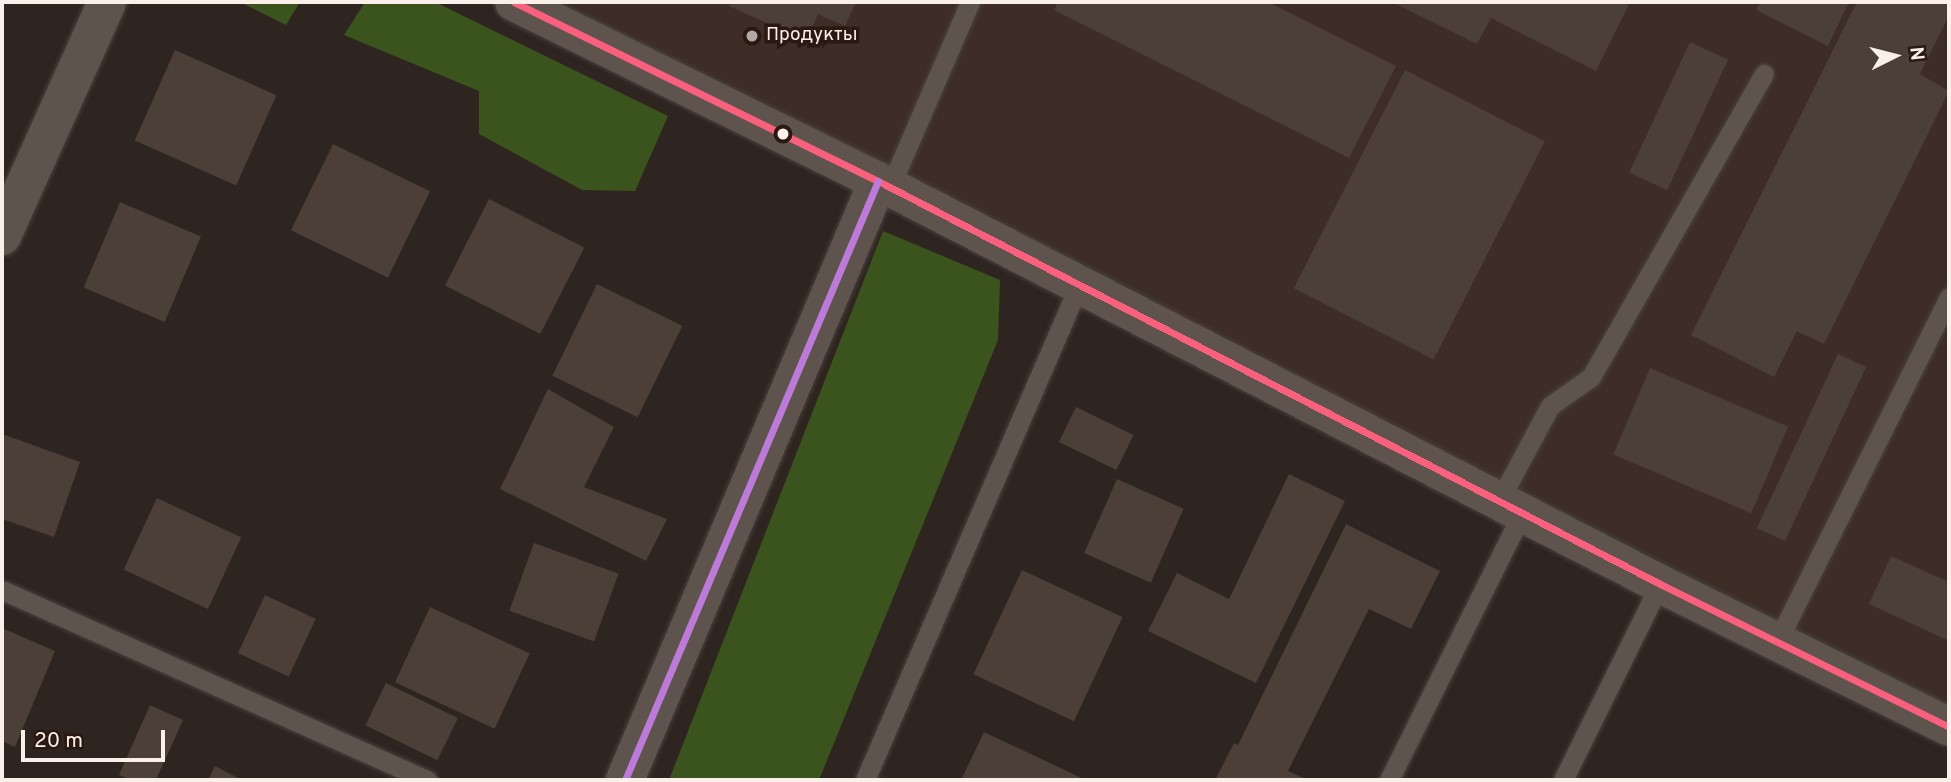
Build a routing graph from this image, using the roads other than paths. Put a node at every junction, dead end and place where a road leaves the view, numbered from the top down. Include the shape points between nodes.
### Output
1 (107, 2) edge
2 (514, 2) edge
3 (970, 2) edge
4 (1764, 74) dead end
5 (884, 184) junction
6 (2, 236) edge
7 (1079, 285) junction
8 (1949, 297) edge
9 (1510, 507) junction
10 (1660, 584) junction
11 (2, 590) edge
12 (1777, 642) junction
13 (1949, 727) edge
14 (427, 780) edge
15 (625, 780) edge
16 (864, 780) edge
17 (1389, 780) edge
18 (1563, 780) edge

1 - 6 street
2 - 5 street
3 - 5 lane
4 - 9 lane via 1591,377 1550,406
5 - 7 street
5 - 15 street
7 - 9 street
7 - 16 lane
8 - 12 lane
9 - 10 street
9 - 17 lane
10 - 12 street
10 - 18 lane
11 - 14 lane
12 - 13 street

